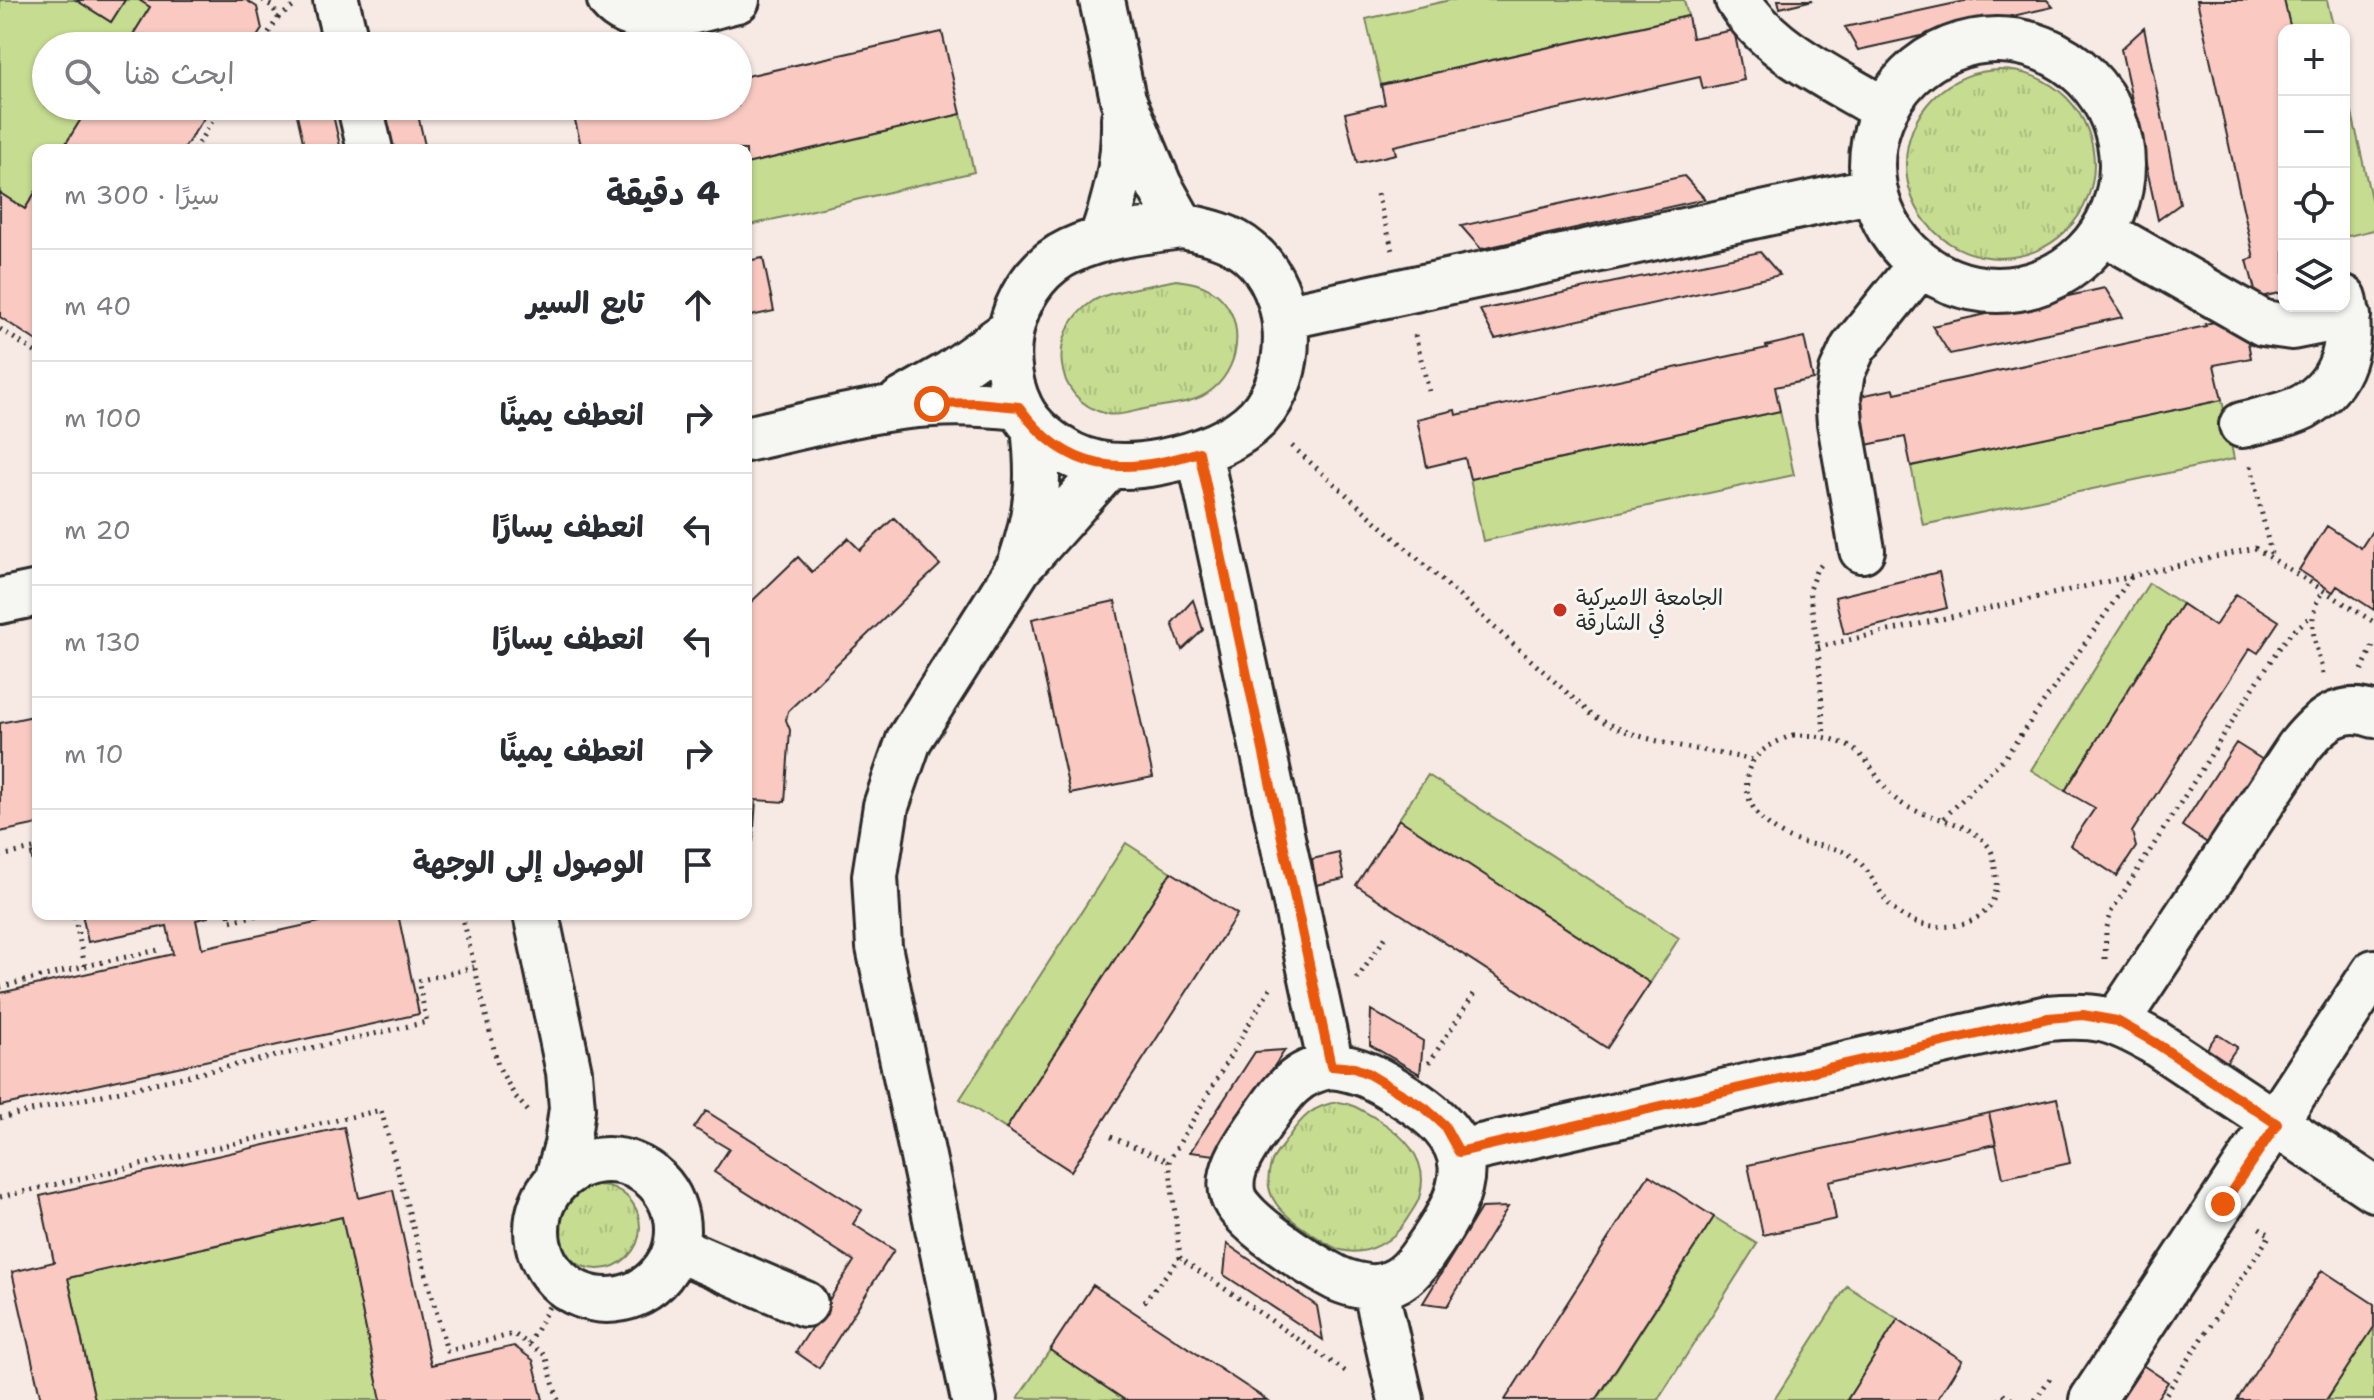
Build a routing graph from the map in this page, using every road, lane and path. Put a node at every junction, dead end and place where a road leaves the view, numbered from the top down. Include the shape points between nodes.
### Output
1 (263, 0) edge
2 (336, 0) edge
3 (610, 0) edge
4 (737, 0) edge
5 (1102, 0) edge
6 (1738, 0) edge
7 (269, 32) edge
8 (344, 32) edge
9 (1123, 99) junction
10 (1884, 110) junction
11 (213, 120) edge
12 (363, 120) edge
13 (198, 144) edge
14 (369, 144) edge
15 (1874, 190) junction
16 (1182, 226) junction
17 (2103, 232) junction
18 (1101, 240) junction
19 (1920, 265) junction
20 (2332, 312) edge
21 (2346, 312) edge
22 (1284, 317) junction
23 (0, 329) edge
24 (1010, 331) junction
25 (32, 350) edge
26 (888, 409) junction
27 (1259, 416) junction
28 (1027, 417) junction
29 (2242, 425) joint
30 (752, 438) edge
31 (1199, 452) junction
32 (1108, 467) junction
33 (1862, 550) joint
34 (2272, 559) junction
35 (1019, 567) junction
36 (2132, 575) junction
37 (2323, 591) junction
38 (32, 594) edge
39 (0, 601) edge
40 (2312, 615) junction
41 (2374, 622) edge
42 (1818, 647) junction
43 (2353, 715) edge
44 (1824, 736) junction
45 (1753, 760) junction
46 (1944, 818) junction
47 (32, 849) edge
48 (0, 856) edge
49 (75, 920) edge
50 (463, 920) edge
51 (537, 920) edge
52 (158, 950) dead end
53 (85, 966) junction
54 (474, 967) junction
55 (2374, 972) edge
56 (0, 987) edge
57 (1475, 992) dead end
58 (2120, 1017) junction
59 (1331, 1066) junction
60 (569, 1072) junction
61 (1407, 1097) junction
62 (0, 1118) edge
63 (2277, 1124) junction
64 (1111, 1137) dead end
65 (1459, 1152) junction
66 (1169, 1161) dead end
67 (626, 1162) junction
68 (562, 1163) junction
69 (2374, 1189) edge
70 (0, 1197) edge
71 (2223, 1204) junction
72 (675, 1248) junction
73 (1180, 1258) dead end
74 (561, 1284) junction
75 (1375, 1287) junction
76 (1144, 1302) dead end
77 (805, 1304) dead end
78 (529, 1344) junction
79 (558, 1400) edge
80 (974, 1400) edge
81 (1401, 1400) edge
82 (1999, 1400) edge
83 (2013, 1400) edge
84 (2092, 1400) edge
85 (2162, 1400) edge

1 - 7 path via 278,18
2 - 8 street
3 - 4 street via 640,18
5 - 9 street
6 - 10 street via 1777,44
9 - 16 street via 1139,143
9 - 18 street via 1125,148 1117,195
10 - 15 street via 1871,162
10 - 17 street via 1918,68 1966,43 2020,41 2047,49 2091,80 2117,127 2122,181
11 - 13 path
12 - 14 street
15 - 19 street via 1883,218
15 - 22 street
16 - 18 street
16 - 22 street via 1218,233 1249,253 1272,282
17 - 19 street via 2085,255 2033,285 1974,289
17 - 20 street via 2263,323 2292,327
18 - 24 street via 1069,251 1041,271 1020,298
19 - 33 street via 1853,348 1842,372 1840,423
21 - 29 street via 2345,359 2334,379 2301,408
22 - 27 street via 1286,352 1277,386
23 - 25 path
24 - 26 street
24 - 28 street via 1009,357
26 - 28 street via 976,403
26 - 30 street
27 - 31 street via 1231,439
27 - 45 path via 1592,715 1648,739
28 - 32 street via 1053,445
28 - 35 street via 1039,475 1034,522
29 - 34 path
31 - 32 street via 1155,464
31 - 59 street
32 - 35 street
33 - 42 path via 1836,554 1816,571 1809,590
34 - 36 path via 2255,548
34 - 37 path
35 - 80 street via 909,740 886,806 875,876 879,947
36 - 42 path
36 - 46 path via 2006,756
37 - 40 path
37 - 41 path
38 - 39 street
40 - 43 path
40 - 58 path via 2275,654 2111,912 2104,950
42 - 44 path
43 - 58 street via 2325,718 2299,747
44 - 45 path via 1793,735
44 - 46 path via 1864,758 1893,798
45 - 46 path via 1747,771 1754,811 1784,836 1831,847 1857,860 1892,909 1908,920 1958,925 1990,908 1997,886 1991,848
47 - 48 path
49 - 53 path
50 - 54 path
51 - 60 street
52 - 53 path
53 - 56 path
54 - 62 path via 418,981 427,1022
54 - 68 path via 498,1066
55 - 63 street
57 - 61 path
58 - 63 street
58 - 65 street via 2048,1018
59 - 61 street via 1367,1073
59 - 75 street via 1296,1078 1281,1094 1240,1155 1232,1174 1232,1196 1242,1214 1337,1278
60 - 67 street via 602,1135
60 - 68 street via 572,1108
61 - 65 street via 1444,1125
63 - 69 street
63 - 71 street
64 - 66 path
65 - 75 street via 1460,1194 1441,1231 1414,1268 1399,1280
67 - 68 street via 589,1162 572,1169
67 - 72 street via 656,1180 670,1200 677,1223
68 - 74 street via 537,1222 546,1266
70 - 78 path via 381,1110 447,1351 514,1334
71 - 84 street
71 - 85 path via 2270,1235
72 - 74 street via 647,1288 626,1297 603,1301
72 - 77 street
73 - 76 path
74 - 78 path
75 - 81 street
78 - 79 path via 545,1355
82 - 83 path via 2002,1394

